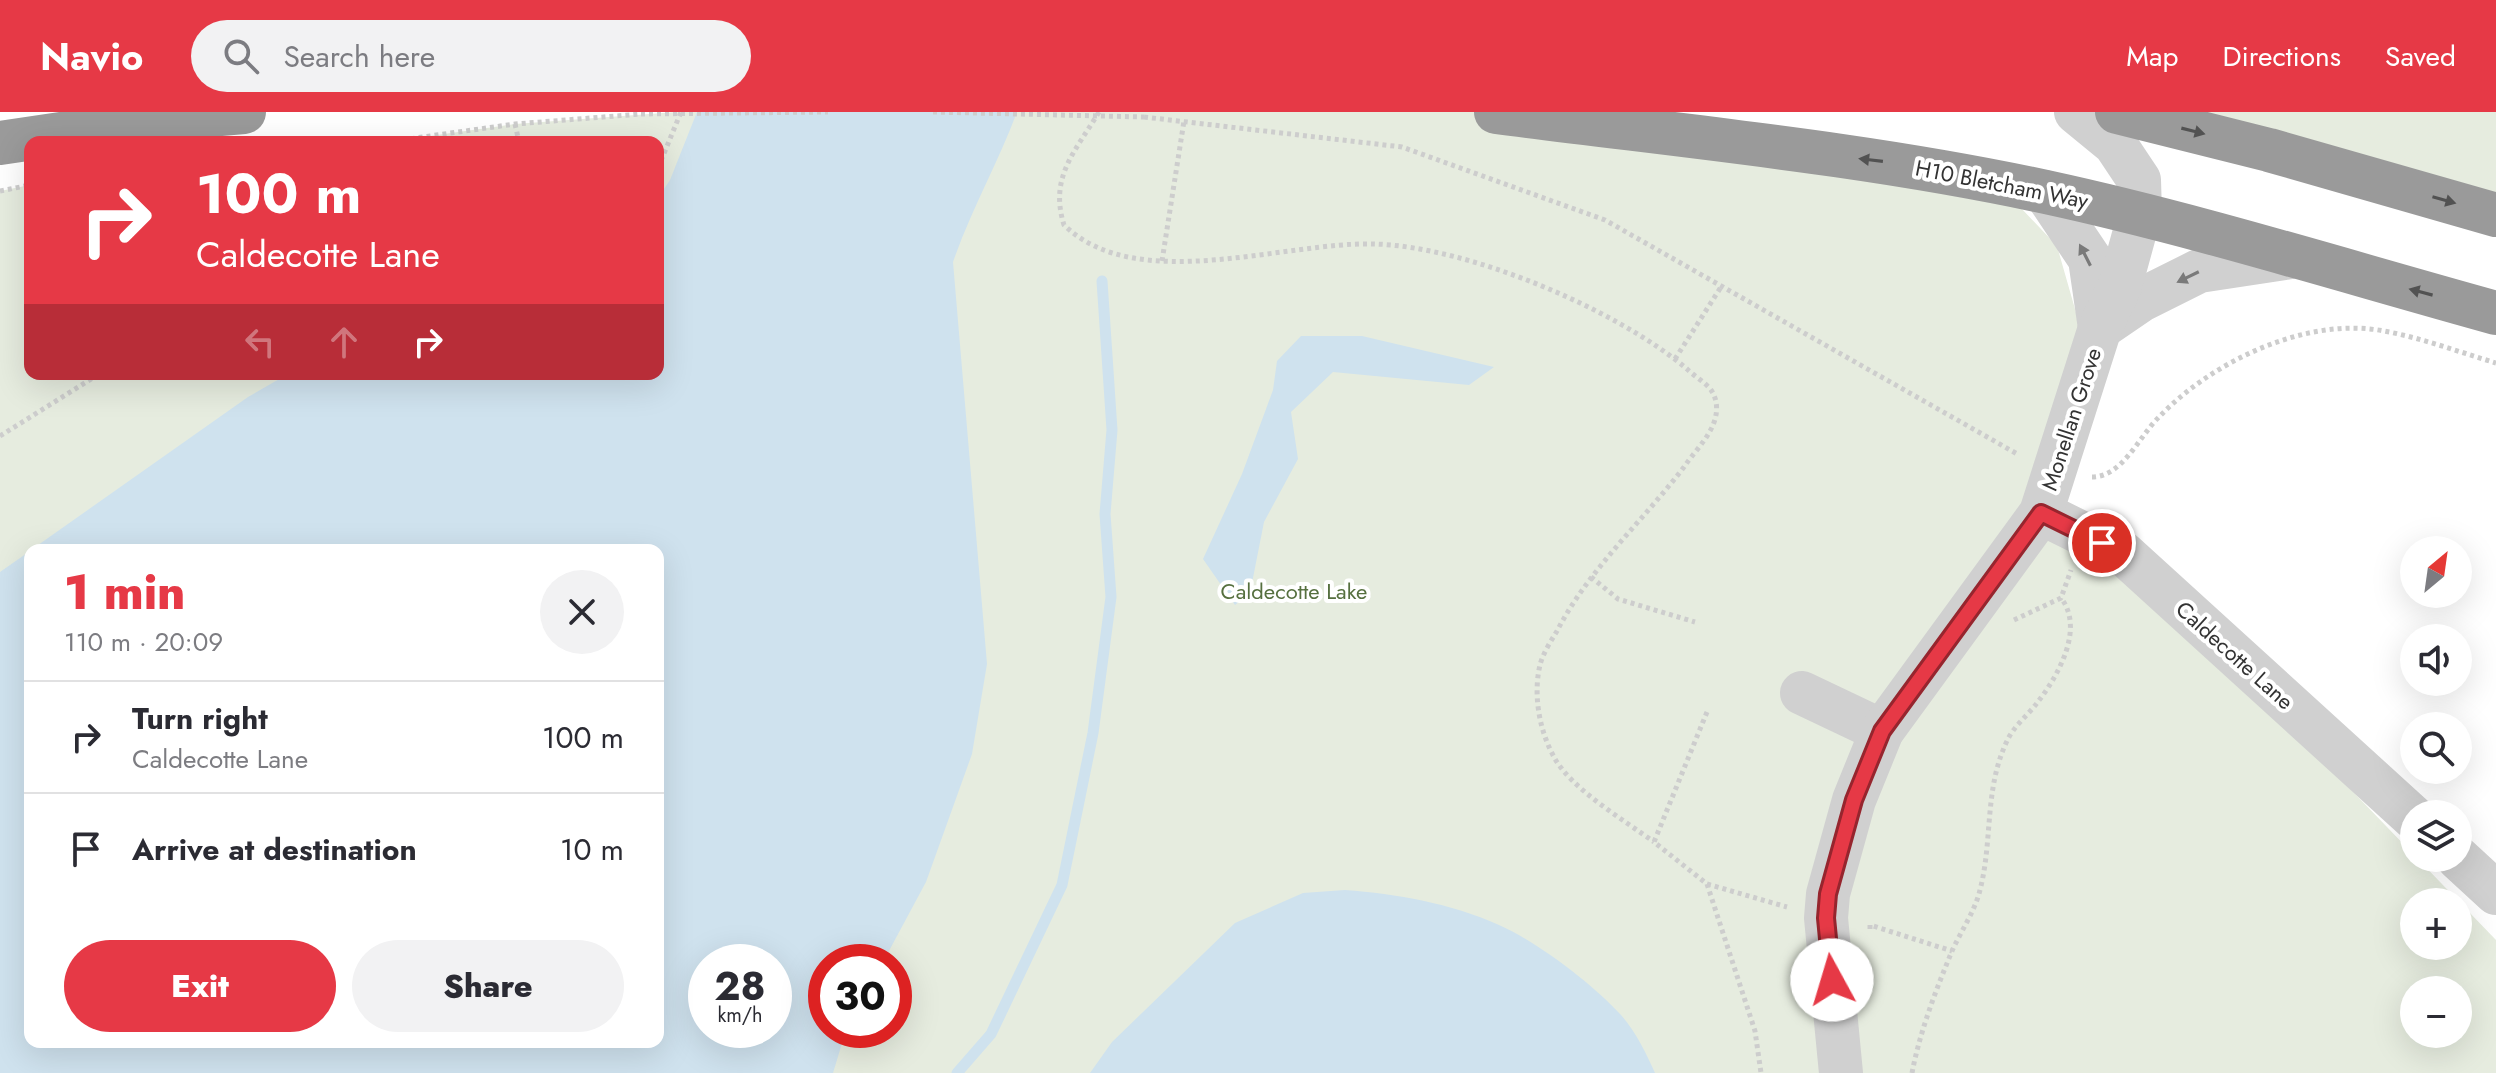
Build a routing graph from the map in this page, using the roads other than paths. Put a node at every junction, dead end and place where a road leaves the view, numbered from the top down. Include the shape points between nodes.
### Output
1 (244, 112) edge
2 (1496, 112) edge
3 (2076, 112) edge
4 (2117, 112) edge
5 (47, 136) edge
6 (24, 139) edge
7 (0, 143) edge
8 (2045, 192) junction
9 (2140, 213) junction
10 (2496, 215) edge
11 (2291, 257) junction
12 (2496, 313) edge
13 (2100, 328) junction
14 (2047, 493) junction
15 (1802, 693) dead end
16 (1882, 731) junction
17 (2400, 805) edge
18 (2472, 871) edge
19 (2496, 893) edge
20 (1841, 1073) edge

1 - 5 highway
8 -> 2 highway, H10 Bletcham Way via 1899,164
3 - 9 street, Monellan Grove via 2115,144 2139,180
4 -> 10 highway
6 - 7 highway
8 - 9 highway, H10 Bletcham Way
13 -> 8 street, Monellan Grove via 2090,259
9 - 11 highway, H10 Bletcham Way
9 - 13 street, Monellan Grove via 2120,286
12 -> 11 highway, H10 Bletcham Way
11 -> 13 street, Monellan Grove via 2199,271
13 - 14 street, Monellan Grove
14 - 16 street, Monellan Grove
14 - 17 street, Caldecotte Lane via 2124,554
15 - 16 street
16 - 20 street, Monellan Grove via 1854,800 1828,894
18 - 19 street

